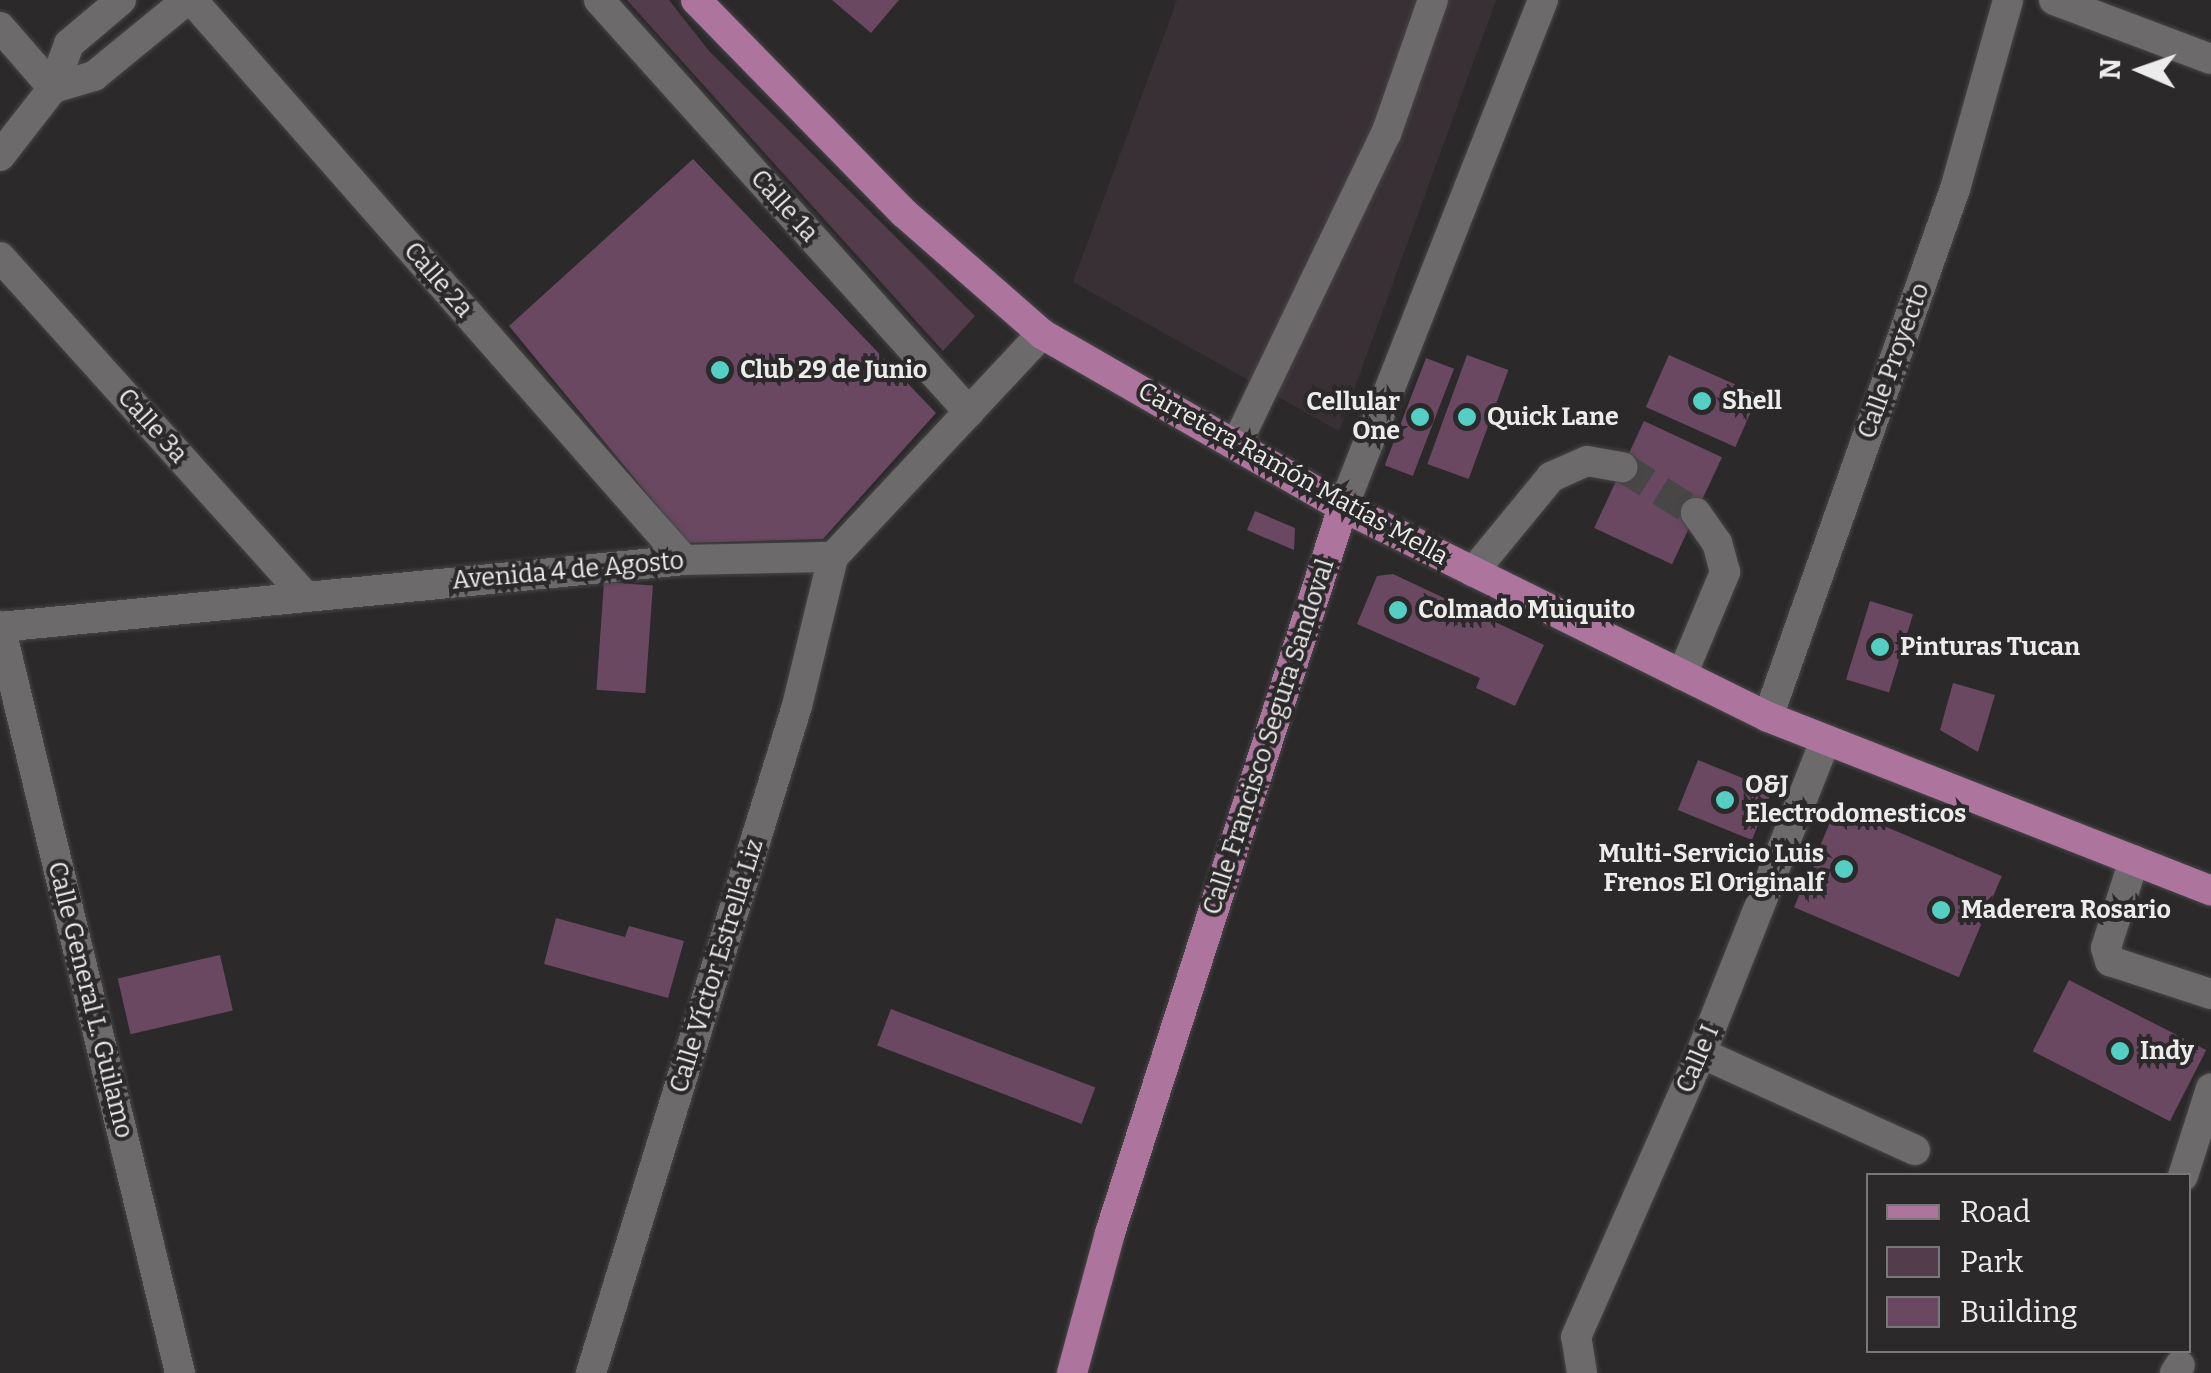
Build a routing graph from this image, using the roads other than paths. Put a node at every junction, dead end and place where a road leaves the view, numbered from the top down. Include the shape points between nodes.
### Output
1 (121, 0) edge
2 (190, 0) edge
3 (599, 0) edge
4 (696, 0) edge
5 (1433, 0) edge
6 (1543, 0) edge
7 (2008, 0) edge
8 (2054, 0) edge
9 (0, 27) edge
10 (2211, 59) edge
11 (53, 88) junction
12 (0, 156) edge
13 (0, 256) edge
14 (1042, 334) junction
15 (969, 412) junction
16 (1236, 445) junction
17 (1622, 467) tunnel mouth
18 (1343, 507) junction
19 (1696, 513) tunnel mouth
20 (833, 556) junction
21 (684, 560) junction
22 (1473, 572) junction
23 (304, 595) junction
24 (0, 626) edge
25 (1682, 674) junction
26 (1768, 717) junction
27 (1824, 744) junction
28 (2134, 860) junction
29 (2211, 891) edge
30 (2211, 994) edge
31 (1702, 1054) junction
32 (2211, 1088) edge
33 (1914, 1150) dead end
34 (2184, 1173) edge
35 (180, 1373) edge
36 (590, 1373) edge
37 (1072, 1373) edge
38 (1582, 1373) edge

1 - 11 street via 69,44
2 - 11 street via 94,76
2 - 21 street, Calle 2a
3 - 15 street, Calle 1a
4 - 14 main road, Carretera Ramón Matías Mella via 904,213
5 - 16 street via 1386,134
6 - 18 street, Calle Francisco Segura Sandoval
7 - 26 street, Calle Proyecto via 1955,189
8 - 10 street
9 - 11 street
11 - 12 street
13 - 23 street, Calle 3a
14 - 15 street
14 - 16 main road, Carretera Ramón Matías Mella
15 - 20 street
16 - 18 main road, Carretera Ramón Matías Mella
17 - 22 street via 1586,462 1551,477
18 - 22 main road, Carretera Ramón Matías Mella
18 - 37 main road, Calle Francisco Segura Sandoval via 1110,1233
19 - 25 street via 1717,542 1724,572
20 - 21 street, Avenida 4 de Agosto
20 - 36 street, Calle Víctor Estrella Liz via 797,706
21 - 23 street, Avenida 4 de Agosto
22 - 25 main road, Carretera Ramón Matías Mella
23 - 24 street, Avenida 4 de Agosto
24 - 35 street, Calle General L. Guilamo
25 - 26 main road, Carretera Ramón Matías Mella
26 - 27 main road, Carretera Ramón Matías Mella
27 - 28 main road, Carretera Ramón Matías Mella
27 - 31 street, Calle I
28 - 29 main road, Carretera Ramón Matías Mella
28 - 30 street via 2106,948 2110,962
31 - 33 street
31 - 38 street, Calle I via 1576,1337
32 - 34 street

